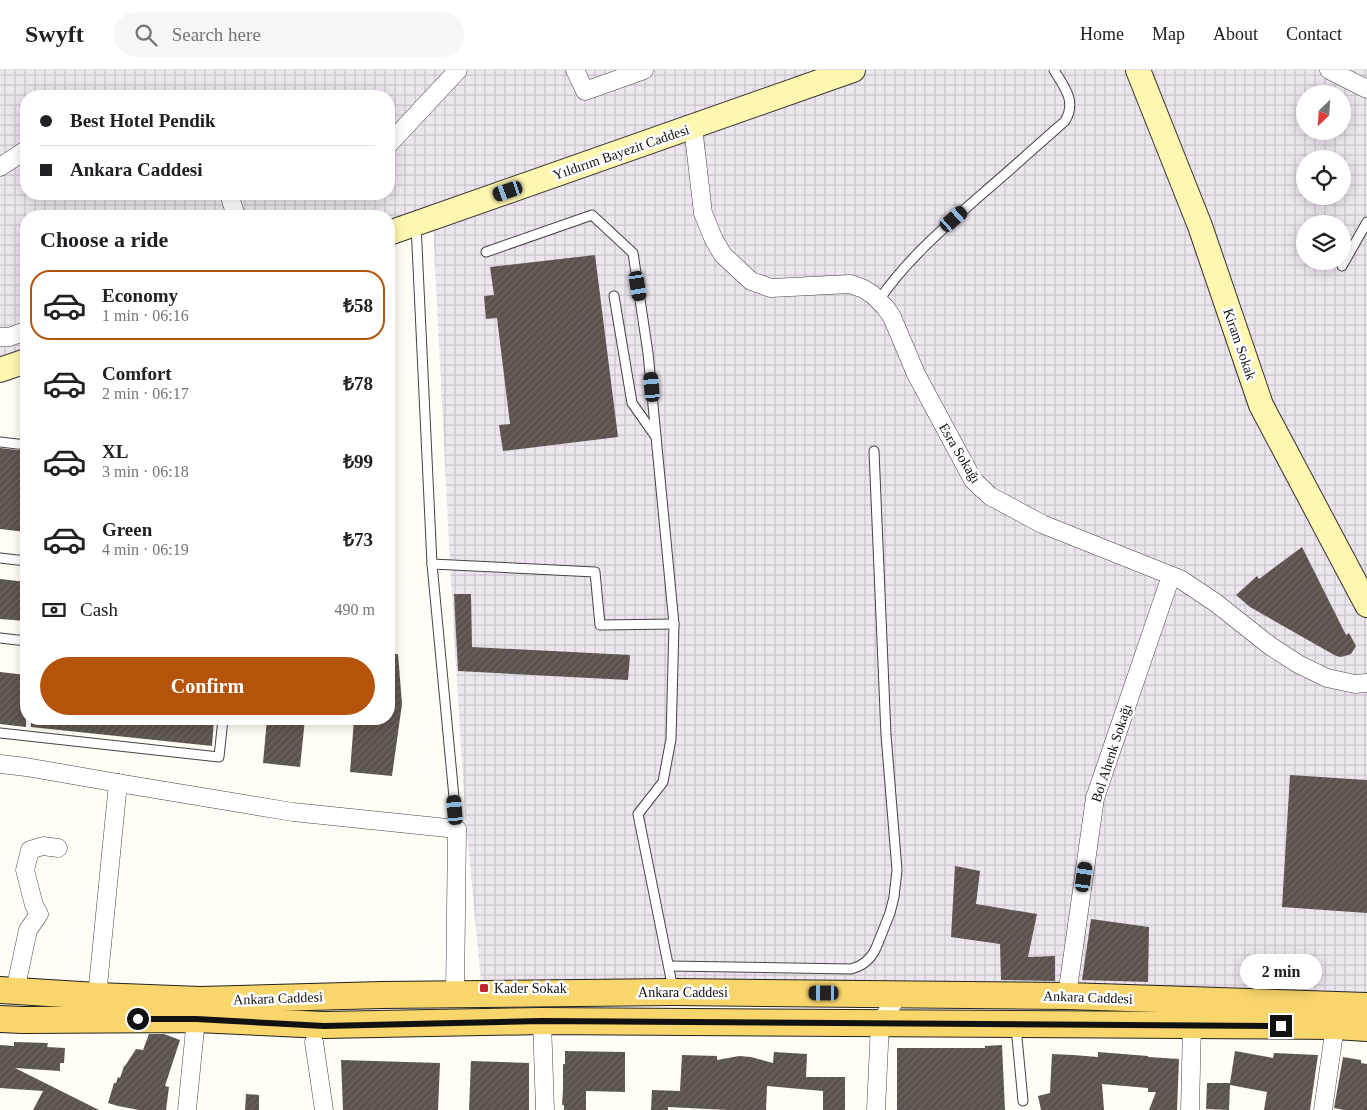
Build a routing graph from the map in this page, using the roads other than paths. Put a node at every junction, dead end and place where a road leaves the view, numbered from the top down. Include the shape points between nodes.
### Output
1 (458, 70) edge
2 (575, 70) edge
3 (644, 70) edge
4 (853, 70) edge
5 (1054, 70) edge
6 (1138, 70) edge
7 (1329, 70) edge
8 (1367, 89) edge
9 (693, 127) junction
10 (395, 138) edge
11 (20, 154) edge
12 (0, 167) edge
13 (1367, 222) edge
14 (416, 223) junction
15 (395, 231) edge
16 (1351, 250) edge
17 (486, 252) dead end
18 (614, 296) dead end
19 (879, 300) junction
20 (20, 333) edge
21 (0, 337) edge
22 (20, 363) edge
23 (0, 370) edge
24 (657, 438) junction
25 (0, 442) edge
26 (20, 444) edge
27 (874, 451) dead end
28 (0, 558) edge
29 (20, 560) edge
30 (432, 564) junction
31 (1171, 576) junction
32 (1367, 606) edge
33 (674, 624) junction
34 (0, 638) edge
35 (20, 640) edge
36 (1367, 683) edge
37 (222, 725) edge
38 (0, 733) edge
39 (0, 764) edge
40 (118, 783) junction
41 (457, 829) junction
42 (58, 848) dead end
43 (669, 966) junction
44 (7, 991) edge
45 (674, 992) junction
46 (899, 994) junction
47 (456, 995) junction
48 (97, 996) junction
49 (1067, 996) junction
50 (1367, 1006) edge
51 (0, 1019) edge
52 (196, 1019) junction
53 (542, 1021) junction
54 (880, 1023) junction
55 (1016, 1024) junction
56 (1192, 1025) junction
57 (1335, 1026) junction
58 (1367, 1028) edge
59 (314, 1042) dead end
60 (1023, 1100) dead end
61 (187, 1110) edge
62 (324, 1110) edge
63 (544, 1110) edge
64 (876, 1110) edge
65 (1190, 1110) edge
66 (1323, 1110) edge

1 - 10 street
2 - 3 street via 586,91
4 - 9 street, Yıldırım Bayezit Caddesi
5 - 19 lane via 1070,102 1065,121 928,243
6 - 32 street, Kiram Sokak via 1200,226 1261,405
7 - 8 street
9 - 14 street, Yıldırım Bayezit Caddesi
9 - 19 street, Esra Sokağı via 703,213 723,255 741,272 751,281 772,288 850,284
11 - 12 street
13 - 16 lane
14 - 15 street, Yıldırım Bayezit Caddesi
14 - 30 lane
17 - 24 lane via 592,215 633,253
18 - 24 lane via 632,403
19 - 31 street, Esra Sokağı via 892,317 916,374 973,480 990,496 1042,524
20 - 21 street
22 - 23 street
24 - 33 lane
25 - 26 lane
27 - 43 lane via 886,734 897,870 890,913 873,954 865,963 851,969
28 - 29 lane
30 - 33 lane via 595,572 600,625
30 - 41 lane
31 - 36 street, Esra Sokağı via 1216,603 1298,664 1327,678
31 - 49 street, Bol Ahenk Sokağı via 1095,798
33 - 43 lane via 670,739 663,782 638,814
34 - 35 lane
37 - 38 lane via 219,758
39 - 40 street
40 - 41 street via 293,812
40 - 48 street
41 - 47 street
42 - 44 street via 43,846 30,850 24,870 38,914 28,930
43 - 45 lane
44 - 48 main road, Ankara Caddesi
45 - 46 main road, Ankara Caddesi
45 - 47 main road, Ankara Caddesi
46 - 49 main road, Ankara Caddesi
46 - 54 street
47 - 48 main road, Ankara Caddesi via 200,1000
49 - 50 main road, Ankara Caddesi
51 - 52 main road, Ankara Caddesi
52 - 53 main road, Ankara Caddesi via 324,1026
52 - 61 street
53 - 54 main road, Ankara Caddesi
53 - 63 street
54 - 55 main road, Ankara Caddesi
54 - 64 street
55 - 56 main road, Ankara Caddesi
55 - 60 lane
56 - 57 main road, Ankara Caddesi
56 - 65 street
57 - 58 main road, Ankara Caddesi
57 - 66 street
59 - 62 street

